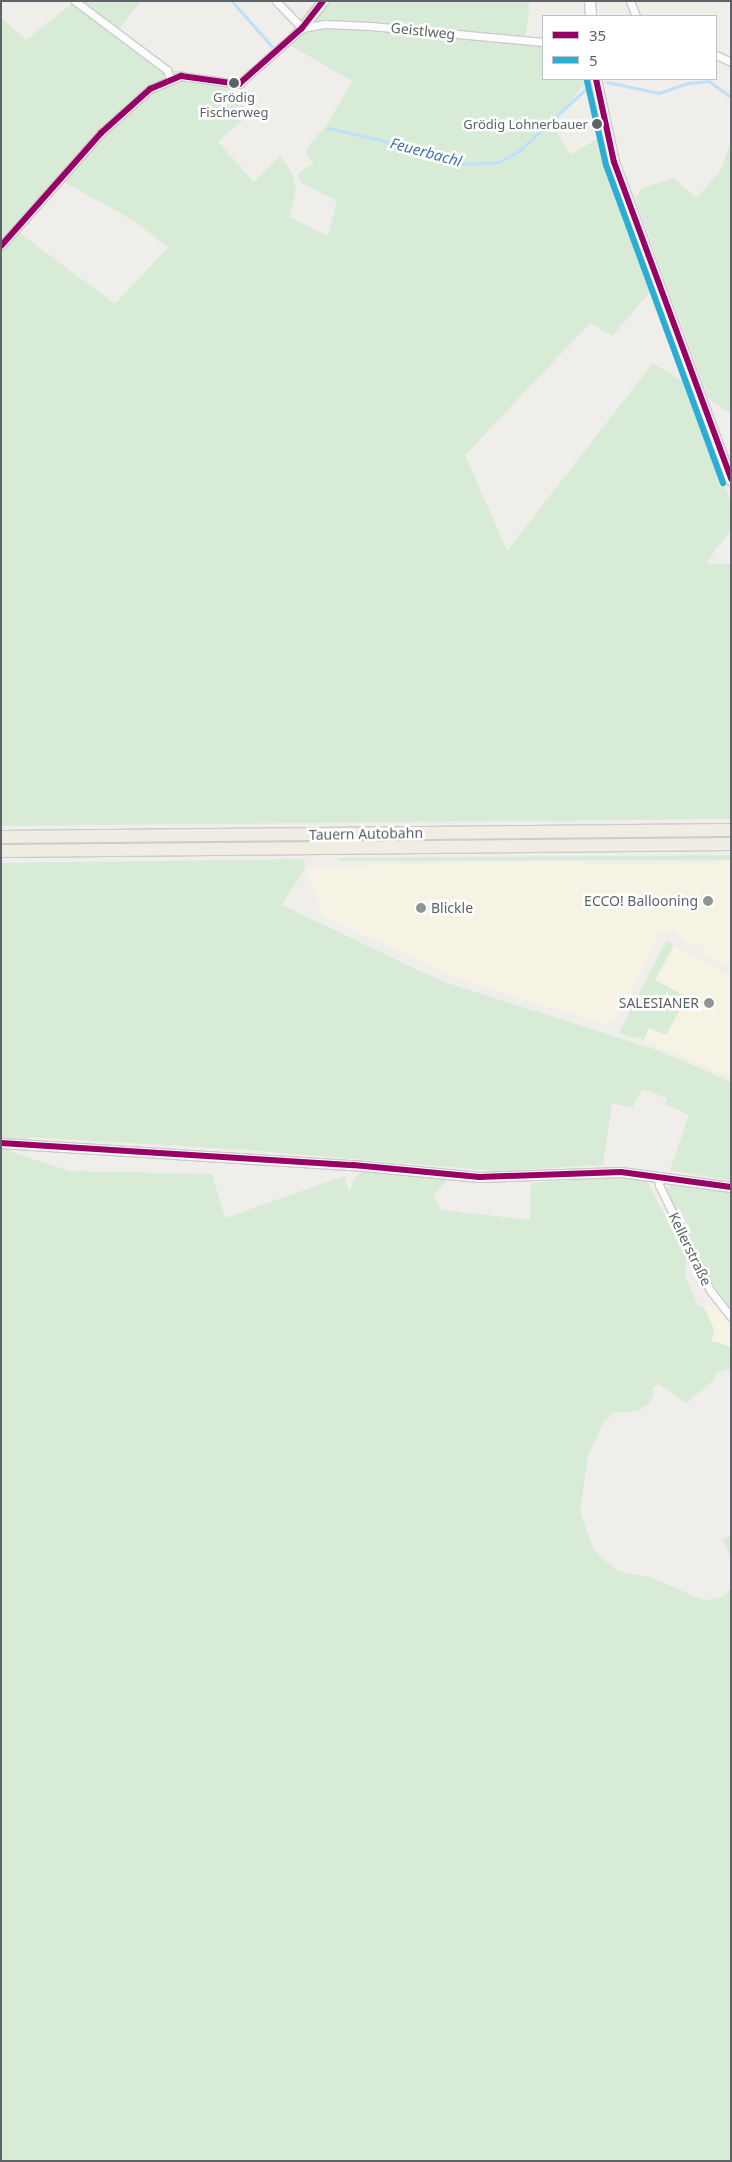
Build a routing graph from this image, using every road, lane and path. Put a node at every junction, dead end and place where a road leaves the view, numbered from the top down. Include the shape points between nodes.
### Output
1 (75, 1) edge
2 (276, 1) edge
3 (323, 1) edge
4 (590, 1) edge
5 (630, 1) edge
6 (591, 15) edge
7 (636, 15) edge
8 (302, 28) junction
9 (542, 42) edge
10 (717, 55) edge
11 (731, 62) edge
12 (170, 78) junction
13 (596, 80) edge
14 (1, 246) edge
15 (731, 480) edge
16 (731, 830) edge
17 (1, 837) edge
18 (731, 844) edge
19 (1, 851) edge
20 (1, 1143) edge
21 (660, 1176) junction
22 (731, 1188) edge
23 (731, 1317) edge

1 - 12 street via 167,70
2 - 8 street
3 - 8 street
4 - 6 main road
5 - 7 street
8 - 9 street, Geistlweg via 326,24 371,26
8 - 12 street via 239,84 192,76
10 - 11 street
12 - 14 street via 130,104 43,196
13 - 15 main road via 614,162
16 - 17 highway, Tauern Autobahn
18 - 19 highway, Tauern Autobahn
20 - 21 street via 496,1178 621,1172
21 - 22 street
21 - 23 street, Kellerstraße via 659,1185 710,1290

